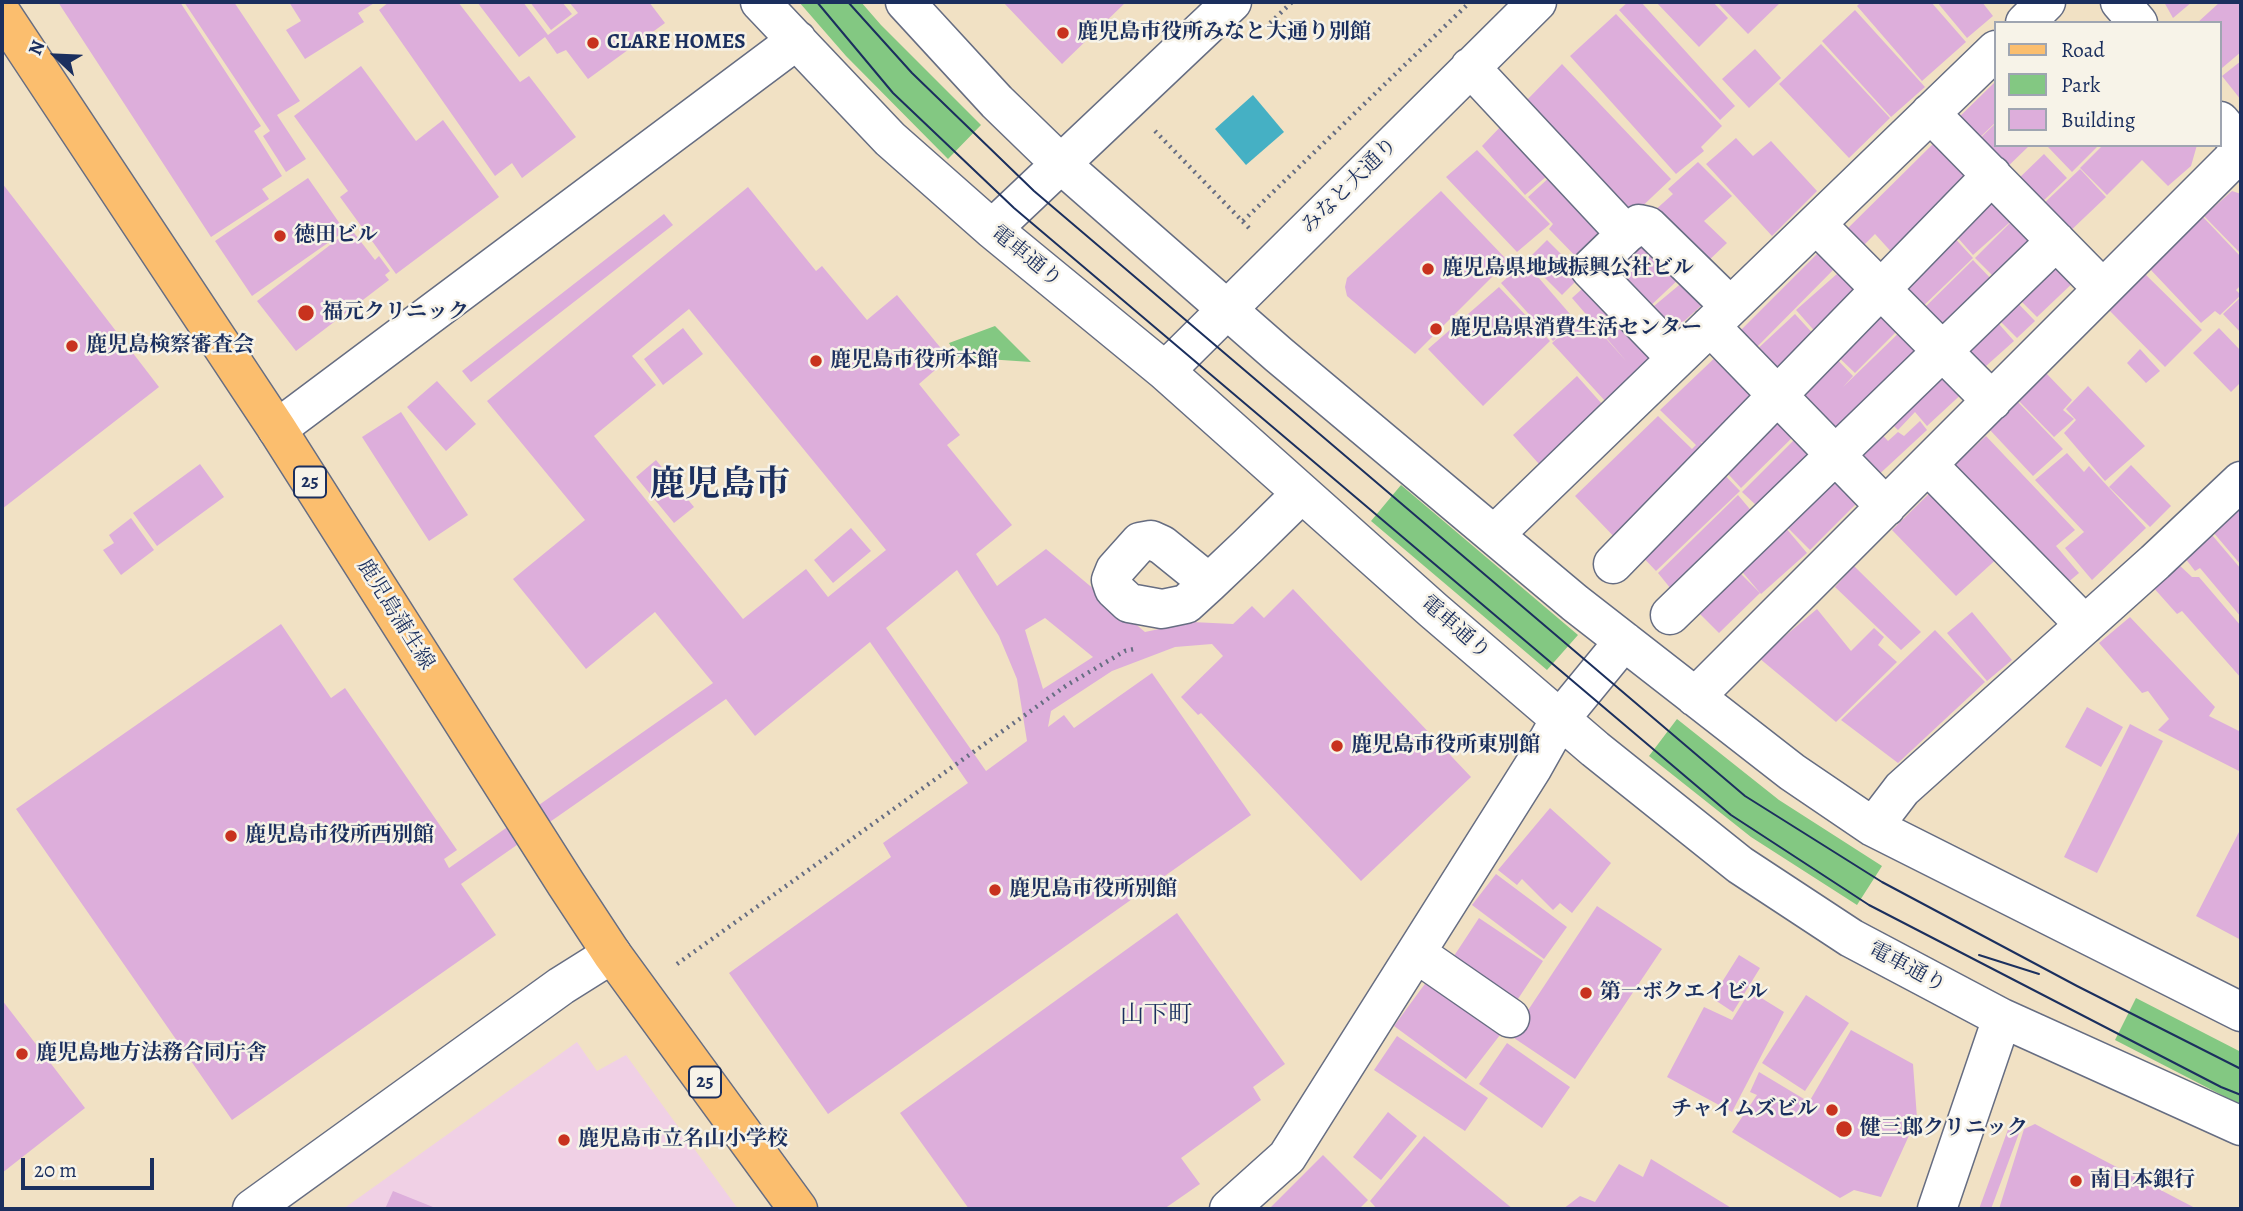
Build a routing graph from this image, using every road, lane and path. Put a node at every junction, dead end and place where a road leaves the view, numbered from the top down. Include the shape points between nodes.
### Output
1 (760, 2) edge
2 (905, 2) edge
3 (1232, 2) edge
4 (1470, 2) edge
5 (1537, 2) edge
6 (2046, 2) edge
7 (2120, 2) edge
8 (2, 14) edge
9 (2027, 21) edge
10 (2136, 21) edge
11 (797, 40) junction
12 (1994, 52) edge
13 (1470, 67) junction
14 (1930, 113) junction
15 (2222, 124) edge
16 (1151, 127) dead end
17 (2241, 148) edge
18 (1062, 165) junction
19 (1992, 175) junction
20 (1242, 221) junction
21 (1816, 224) junction
22 (992, 229) junction
23 (1626, 234) junction
24 (1258, 237) dead end
25 (2056, 241) junction
26 (1880, 288) junction
27 (2103, 289) junction
28 (1227, 308) junction
29 (1720, 316) junction
30 (1942, 351) junction
31 (1676, 358) junction
32 (1165, 371) junction
33 (1776, 395) junction
34 (1992, 401) junction
35 (277, 429) junction
36 (1835, 455) junction
37 (1928, 465) junction
38 (2241, 481) edge
39 (1302, 493) junction
40 (1886, 507) junction
41 (1495, 534) junction
42 (1613, 564) dead end
43 (1209, 583) dead end
44 (1670, 615) dead end
45 (2085, 625) junction
46 (1624, 641) junction
47 (1138, 648) dead end
48 (1695, 698) junction
49 (1560, 719) junction
50 (1872, 827) junction
51 (1416, 953) junction
52 (612, 954) junction
53 (677, 964) dead end
54 (2241, 1013) edge
55 (1510, 1018) dead end
56 (2002, 1018) junction
57 (2241, 1126) edge
58 (252, 1209) edge
59 (798, 1209) edge
60 (1229, 1209) edge
61 (1937, 1209) edge

1 - 11 street, 電車通り
2 - 18 street
3 - 18 street
4 - 20 path
5 - 13 street, みなと大通り
6 - 9 street
7 - 10 street
8 - 35 main road, 鹿児島蒲生線 / 25
11 - 22 street, 電車通り via 890,139
11 - 35 street
12 - 14 street
13 - 23 street
13 - 28 street, みなと大通り
14 - 19 street
14 - 21 street
15 - 17 street
16 - 20 path
17 - 27 street
18 - 22 street
18 - 28 street
19 - 25 street
19 - 26 street
20 - 24 path
21 - 26 street
21 - 29 street
22 - 32 street, 電車通り
23 - 29 street via 1639,224 1648,226
23 - 31 street via 1590,269
25 - 27 street
25 - 30 street
26 - 30 street
26 - 33 street
27 - 34 street
28 - 32 street, みなと大通り
28 - 41 street
29 - 31 street
29 - 33 street
30 - 34 street
30 - 36 street
31 - 41 street
32 - 39 street, 電車通り
33 - 36 street
33 - 42 street
34 - 37 street
35 - 52 main road, 鹿児島蒲生線 / 25
36 - 40 street
36 - 44 street
37 - 40 street
37 - 45 street
38 - 45 street
39 - 43 street
39 - 49 street, 電車通り
40 - 48 street
41 - 46 street
45 - 50 street via 1902,789
46 - 48 street
46 - 49 street
47 - 53 path via 1067,685
48 - 50 street
49 - 51 street
49 - 56 street, 電車通り via 1740,865 1851,938
50 - 54 street
51 - 55 street
51 - 60 street via 1287,1157
52 - 58 street
52 - 59 main road, 鹿児島蒲生線 / 25
56 - 57 street, 電車通り
56 - 61 street

